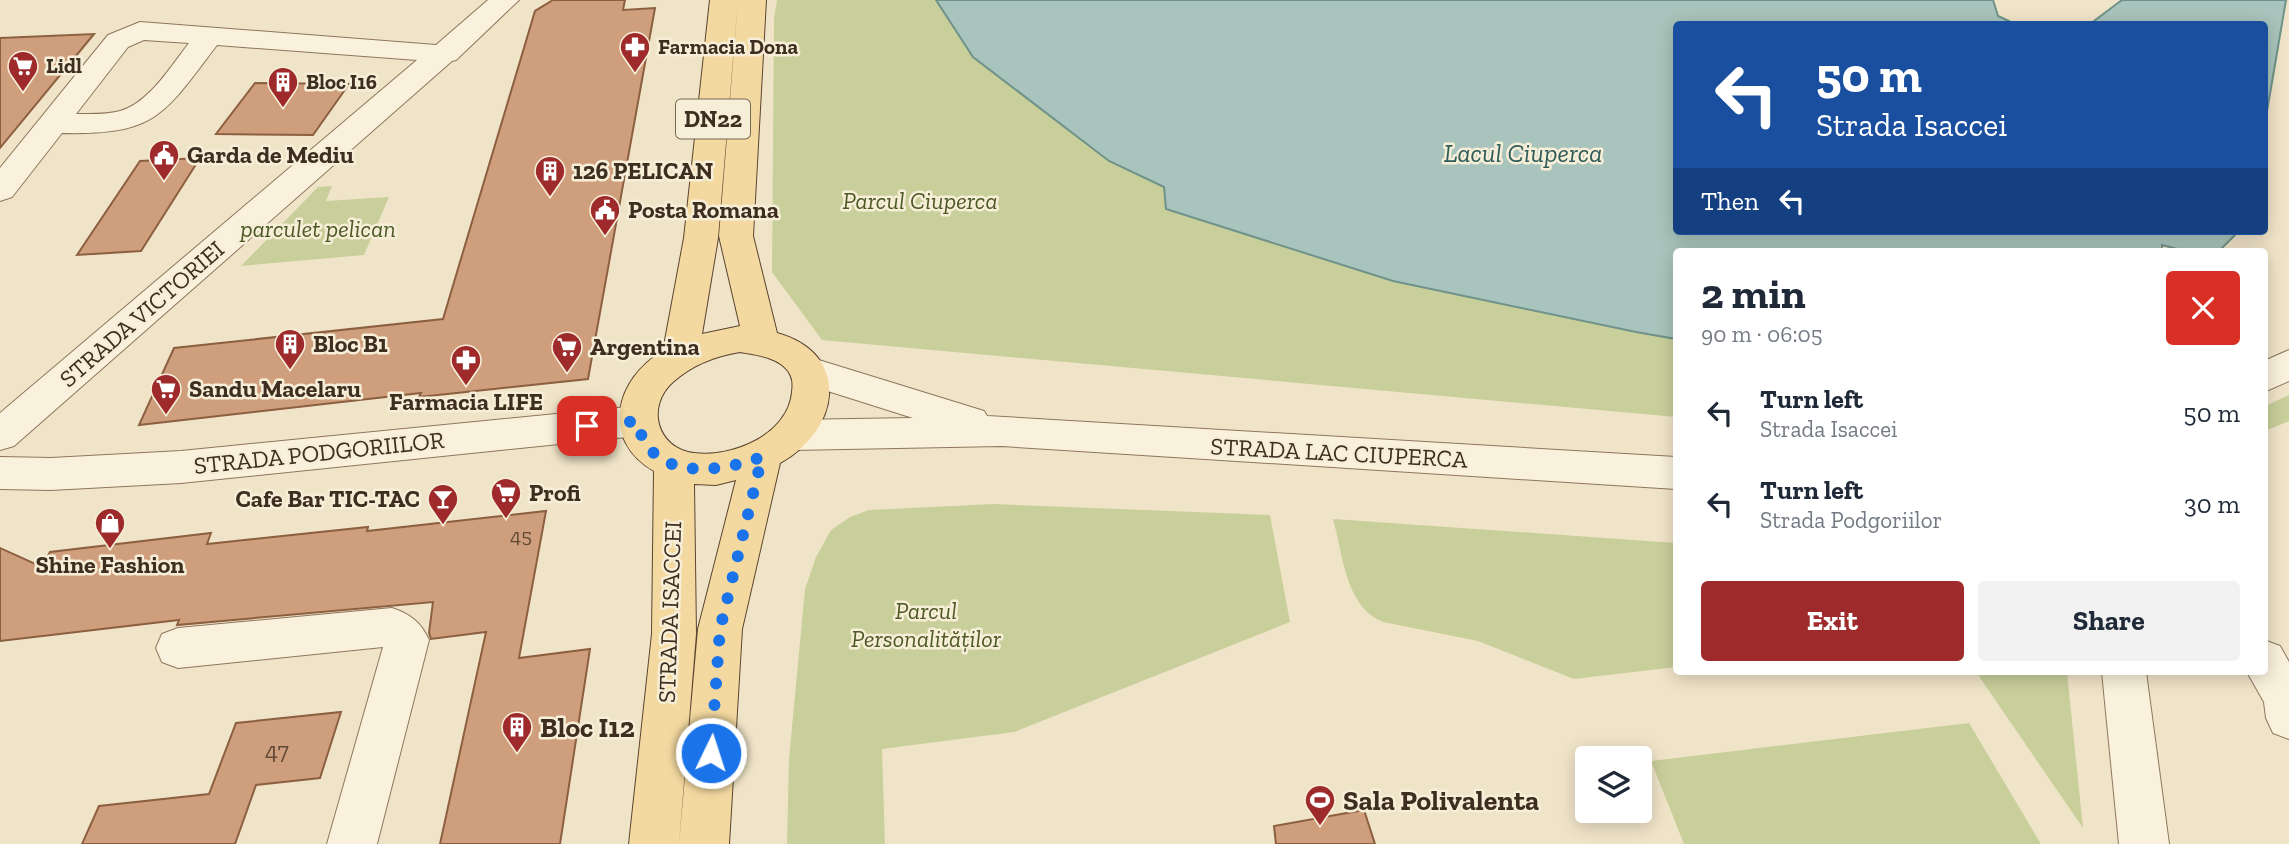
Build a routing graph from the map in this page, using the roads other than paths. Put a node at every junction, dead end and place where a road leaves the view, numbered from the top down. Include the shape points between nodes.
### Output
1 (506, 0) edge
2 (724, 0) edge
3 (752, 0) edge
4 (210, 35) junction
5 (446, 54) junction
6 (53, 123) junction
7 (13, 158) edge
8 (0, 190) edge
9 (761, 340) junction
10 (680, 356) junction
11 (2289, 364) edge
12 (809, 371) junction
13 (2268, 376) edge
14 (637, 421) junction
15 (1002, 431) junction
16 (0, 435) edge
17 (777, 446) junction
18 (674, 464) junction
19 (0, 473) edge
20 (1673, 473) edge
21 (178, 648) dead end
22 (2268, 668) edge
23 (2124, 675) edge
24 (2288, 706) edge
25 (352, 844) edge
26 (654, 844) edge
27 (704, 844) edge
28 (2144, 844) edge

1 - 5 street, STRADA VICTORIEI
2 - 10 main road, DN22 via 701,238
3 - 9 main road, DN22 via 736,236
4 - 5 street
4 - 6 street via 151,107 137,116 114,122
4 - 6 street via 140,31 118,41
5 - 16 street, STRADA VICTORIEI
6 - 7 street
7 - 8 street
9 - 10 main road via 720,341
9 - 12 main road via 798,356
10 - 14 main road via 647,388
11 - 13 street
12 - 15 street, STRADA LAC CIUPERCA
12 - 17 main road, STRADA ISACCEI via 814,391 808,414
14 - 18 main road via 645,444
14 - 19 street, STRADA PODGORIILOR via 181,467
15 - 17 street, STRADA LAC CIUPERCA
15 - 20 street, STRADA LAC CIUPERCA
17 - 18 main road via 732,467
17 - 27 main road, STRADA ISACCEI via 720,629
18 - 26 main road, STRADA ISACCEI via 674,634
21 - 25 street via 392,627 407,640
22 - 24 street
23 - 28 street

